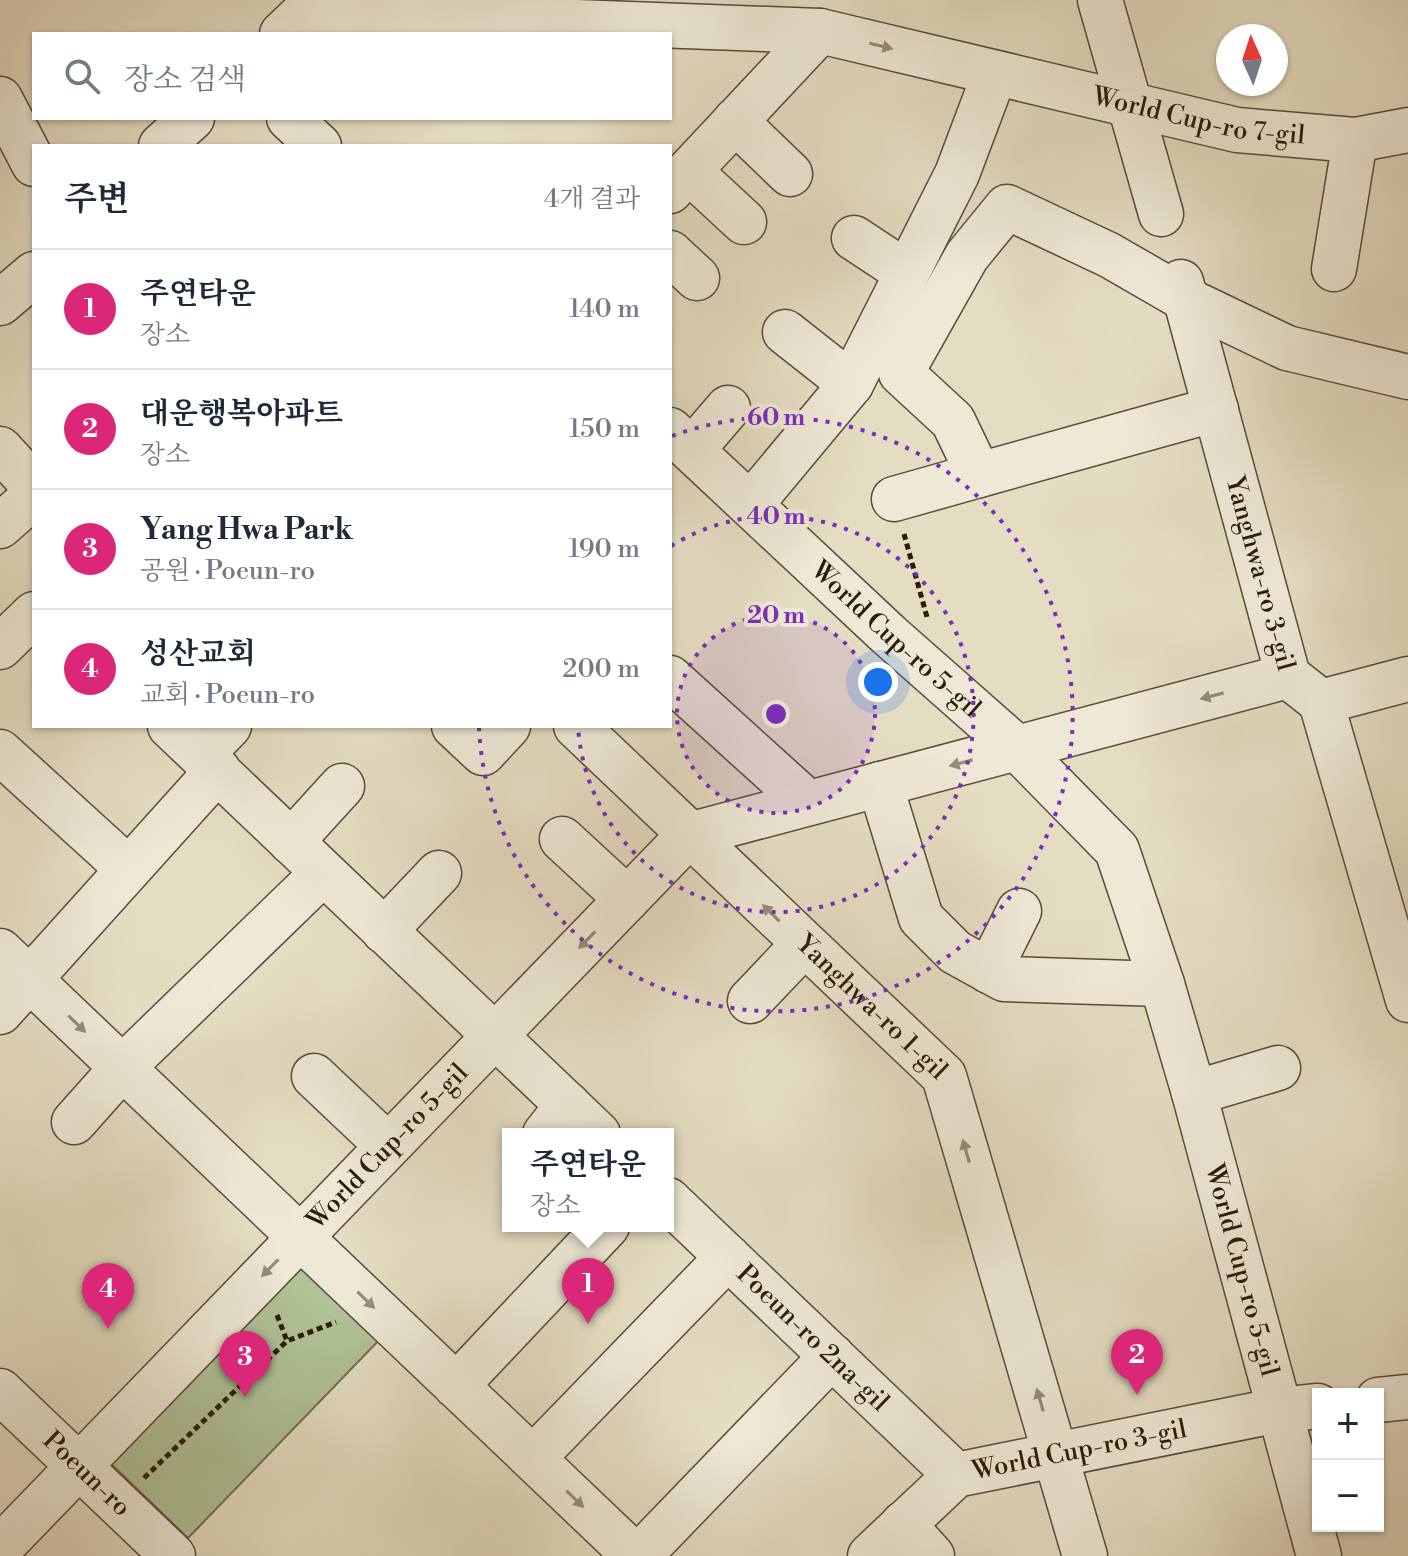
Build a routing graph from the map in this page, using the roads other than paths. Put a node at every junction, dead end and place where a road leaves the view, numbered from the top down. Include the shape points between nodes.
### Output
1 (1100, 0) edge
2 (365, 7) edge
3 (570, 11) edge
4 (697, 13) edge
5 (830, 22) edge
6 (284, 32) edge
7 (995, 73) junction
8 (1130, 105) junction
9 (190, 120) edge
10 (291, 120) edge
11 (735, 121) junction
12 (1355, 140) junction
13 (1406, 142) edge
14 (163, 144) edge
15 (317, 144) edge
16 (790, 174) dead end
17 (676, 182) edge
18 (1161, 214) dead end
19 (744, 222) dead end
20 (854, 238) dead end
21 (1334, 269) dead end
22 (907, 273) junction
23 (32, 276) edge
24 (1180, 280) junction
25 (0, 303) edge
26 (785, 332) dead end
27 (1408, 377) edge
28 (851, 384) junction
29 (728, 408) dead end
30 (1216, 409) junction
31 (681, 440) edge
32 (0, 449) edge
33 (979, 475) junction
34 (32, 484) edge
35 (32, 498) edge
36 (894, 499) road end
37 (751, 504) junction
38 (0, 526) edge
39 (32, 616) edge
40 (0, 647) edge
41 (1408, 679) edge
42 (672, 680) edge
43 (1304, 689) junction
44 (456, 728) edge
45 (506, 728) edge
46 (578, 728) edge
47 (204, 744) edge
48 (1017, 748) junction
49 (0, 752) edge
50 (880, 784) junction
51 (342, 786) dead end
52 (808, 803) junction
53 (689, 835) junction
54 (562, 839) dead end
55 (291, 842) junction
56 (113, 855) dead end
57 (323, 873) junction
58 (439, 873) dead end
59 (627, 899) junction
60 (1019, 911) dead end
61 (384, 931) junction
62 (804, 944) junction
63 (15, 966) edge
64 (989, 971) junction
65 (1162, 984) junction
66 (1408, 1000) edge
67 (750, 1001) dead end
68 (0, 1012) edge
69 (495, 1036) junction
70 (122, 1068) junction
71 (1278, 1068) dead end
72 (314, 1076) dead end
73 (1194, 1093) junction
74 (74, 1122) dead end
75 (570, 1124) edge
76 (388, 1146) junction
77 (674, 1206) edge
78 (601, 1232) edge
79 (300, 1237) junction
80 (728, 1257) junction
81 (832, 1356) junction
82 (456, 1386) junction
83 (0, 1391) edge
84 (1408, 1397) edge
85 (1384, 1399) edge
86 (1299, 1408) edge
87 (1056, 1455) junction
88 (533, 1458) junction
89 (80, 1466) junction
90 (956, 1475) junction
91 (903, 1524) junction
92 (0, 1548) edge
93 (626, 1552) edge
94 (173, 1556) edge
95 (870, 1556) edge
96 (932, 1556) edge
97 (1085, 1556) edge
98 (1319, 1556) edge

1 - 8 street
2 - 3 street, World Cup-ro 7-gil
2 - 6 street, World Cup-ro 7-gil via 305,12
3 - 4 street, World Cup-ro 7-gil
4 - 5 street, World Cup-ro 7-gil
5 -> 7 street, World Cup-ro 7-gil
5 - 11 street
7 - 8 street, World Cup-ro 7-gil
7 - 22 street via 957,174
8 - 12 street, World Cup-ro 7-gil via 1237,130
8 - 18 street
9 - 14 street
10 - 15 street
11 - 16 street
11 - 17 street
12 - 13 street, World Cup-ro 7-gil
12 - 21 street
17 - 19 street
20 - 22 street
22 - 28 street
23 - 25 street
24 - 27 street via 1287,348
24 - 30 street, Yanghwa-ro 3-gil
24 - 33 street via 1109,255 1007,207 967,256 901,373 953,421
26 - 28 street
28 - 37 street
29 - 31 street
30 - 33 street
30 - 43 street, Yanghwa-ro 3-gil
31 - 37 street, World Cup-ro 5-gil
32 - 34 street
33 - 36 street
35 - 38 street
37 - 48 street, World Cup-ro 5-gil
39 - 40 street
41 - 43 street, World Cup-ro 5-gil
42 - 52 street
43 -> 48 street, World Cup-ro 5-gil
43 - 66 street, Yanghwa-ro 3-gil
44 - 45 street via 483,753
46 - 53 street, Yanghwa-ro 1-gil
47 - 55 street
47 - 63 street
48 -> 50 street, World Cup-ro 5-gil
48 - 65 street, World Cup-ro 5-gil via 1117,850
49 - 56 street
50 - 52 street, World Cup-ro 5-gil
50 - 64 street via 921,918 955,952
51 - 55 street
52 - 53 street, World Cup-ro 5-gil
53 - 59 street, World Cup-ro 5-gil
62 -> 53 street, Yanghwa-ro 1-gil
54 - 59 street
55 - 57 street
57 - 61 street
57 - 70 street
58 - 61 street
59 -> 69 street, World Cup-ro 5-gil
60 - 64 street
61 - 69 street
62 - 67 street
87 -> 62 street, Yanghwa-ro 1-gil via 944,1076
63 - 68 street
63 -> 70 street
64 - 65 street via 1004,979
65 - 73 street, World Cup-ro 5-gil
69 - 75 street
69 - 76 street, World Cup-ro 5-gil
70 - 74 street
70 - 79 street
71 - 73 street
72 - 76 street
73 - 86 street, World Cup-ro 5-gil
76 - 79 street, World Cup-ro 5-gil
77 - 80 street, Poeun-ro 2na-gil
78 - 82 street
79 -> 82 street
79 -> 89 street, World Cup-ro 5-gil
80 - 81 street, Poeun-ro 2na-gil
80 - 88 street
81 - 90 street, Poeun-ro 2na-gil
81 - 93 street
82 - 88 street
83 - 89 street, Poeun-ro
84 - 85 street
86 - 87 street, World Cup-ro 3-gil
86 - 98 street, World Cup-ro 5-gil
87 - 90 street, World Cup-ro 3-gil
87 - 97 street, Yanghwa-ro 1-gil
88 -> 93 street
89 - 92 street, World Cup-ro 5-gil
89 - 94 street, Poeun-ro
90 - 91 street, World Cup-ro 3-gil
91 - 95 street, World Cup-ro 3-gil
91 - 96 street

